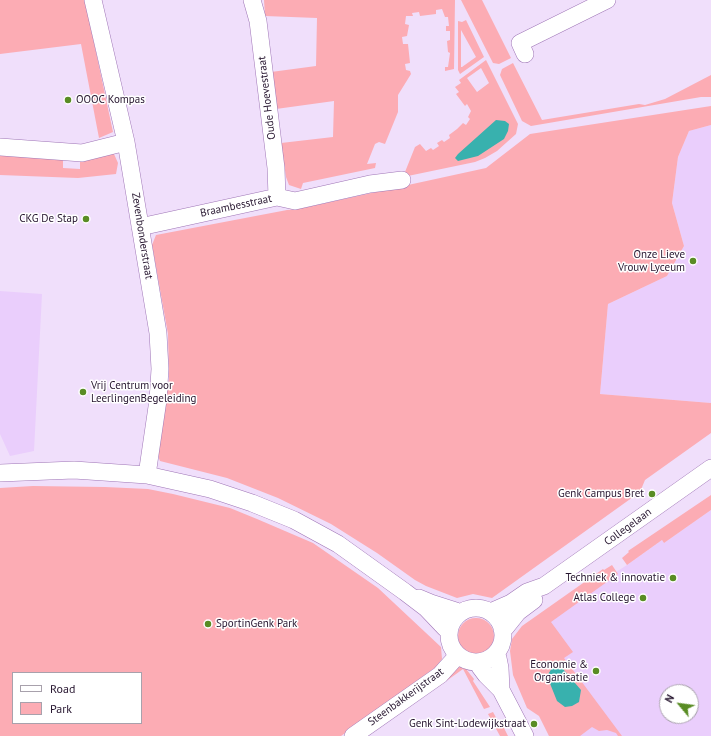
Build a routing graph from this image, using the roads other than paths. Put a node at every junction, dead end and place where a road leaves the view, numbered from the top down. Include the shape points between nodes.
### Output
1 (93, 0) edge
2 (252, 0) edge
3 (607, 0) edge
4 (525, 54) dead end
5 (126, 142) junction
6 (0, 147) edge
7 (402, 180) dead end
8 (277, 197) junction
9 (140, 227) junction
10 (711, 468) edge
11 (0, 473) edge
12 (147, 475) junction
13 (544, 586) junction
14 (406, 592) junction
15 (492, 613) junction
16 (459, 614) junction
17 (502, 629) junction
18 (449, 630) junction
19 (495, 654) junction
20 (458, 656) junction
21 (479, 662) junction
22 (501, 690) junction
23 (353, 736) edge
24 (525, 736) edge

1 - 5 street, Zevenbonderstraat
2 - 8 street, Oude Hoevestraat via 276,168
3 - 4 street via 520,43
5 - 6 street via 82,153
5 - 9 street, Zevenbonderstraat
7 - 8 street, Braambesstraat via 370,184 295,201
8 - 9 street, Braambesstraat
9 - 12 street, Zevenbonderstraat via 158,333 160,369
10 - 13 street, Collegelaan
11 - 12 street via 74,470
12 - 14 street via 210,489 294,520 338,544
13 - 15 street, Collegelaan via 527,592 511,604
13 - 17 street, Collegelaan via 534,600
14 - 16 street
14 - 18 street
15 - 16 street via 476,608
15 - 17 street
16 - 18 street via 454,618
17 - 19 street via 503,639
18 - 20 street via 452,649
19 - 21 street via 488,660
19 - 22 street via 500,668
20 - 21 street via 464,660
20 - 23 street, Steenbakkerijstraat via 440,675
21 - 22 street via 486,675
22 - 24 street

